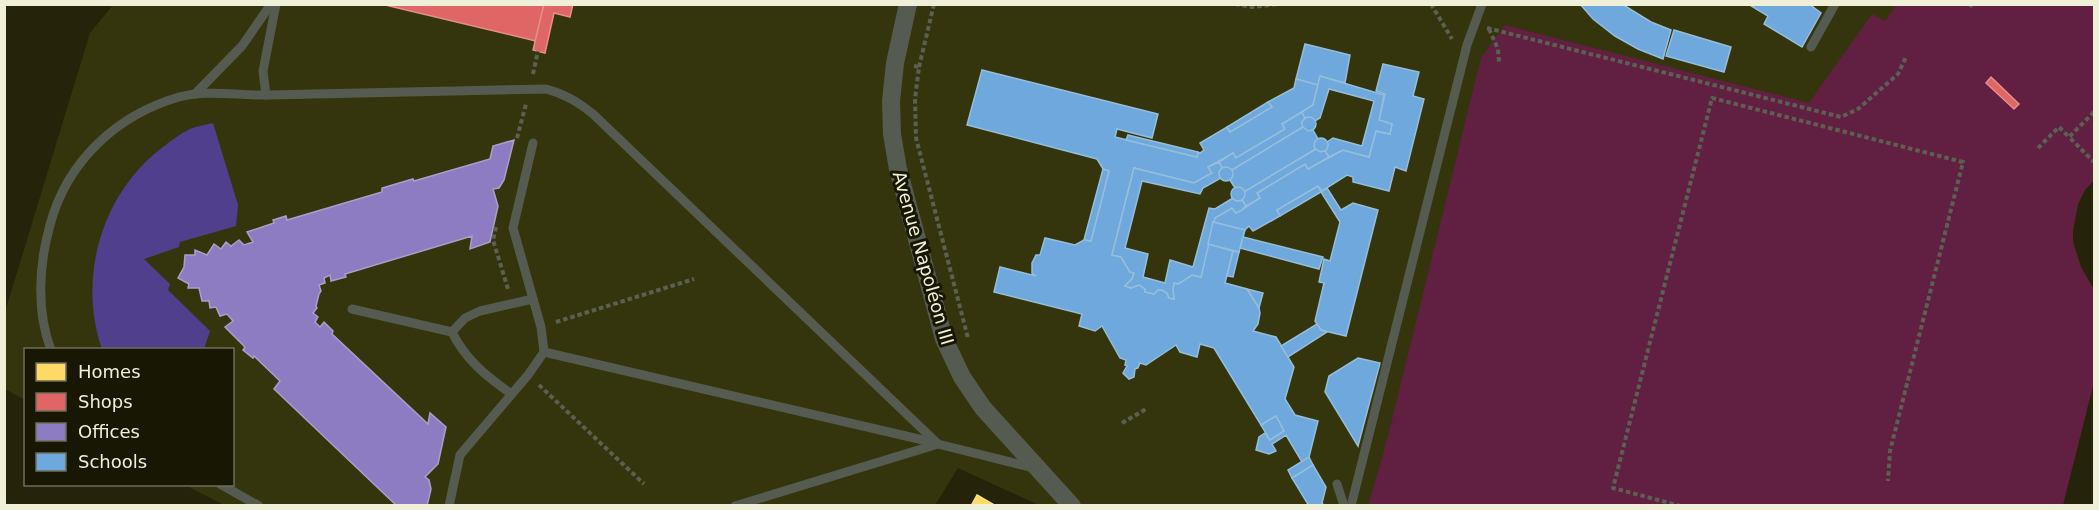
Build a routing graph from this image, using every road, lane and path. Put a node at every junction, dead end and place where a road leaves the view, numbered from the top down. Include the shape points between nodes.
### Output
1 (271, 4) edge
2 (276, 4) edge
3 (908, 4) edge
4 (934, 4) edge
5 (1235, 4) edge
6 (1279, 4) edge
7 (1431, 4) edge
8 (1482, 4) edge
9 (1835, 4) edge
10 (1474, 25) junction
11 (1488, 28) junction
12 (1811, 47) dead end
13 (1906, 57) dead end
14 (1463, 61) junction
15 (1500, 62) dead end
16 (896, 63) junction
17 (919, 67) junction
18 (195, 94) junction
19 (266, 95) junction
20 (2094, 112) edge
21 (2069, 137) junction
22 (533, 143) dead end
23 (2038, 148) dead end
24 (2094, 162) edge
25 (694, 279) dead end
26 (533, 299) junction
27 (352, 309) dead end
28 (541, 327) junction
29 (452, 332) junction
30 (969, 345) dead end
31 (50, 348) edge
32 (544, 352) junction
33 (528, 375) junction
34 (510, 393) junction
35 (1146, 409) dead end
36 (1122, 423) dead end
37 (938, 444) junction
38 (1039, 469) junction
39 (1888, 481) dead end
40 (644, 484) dead end
41 (1337, 484) dead end
42 (224, 486) edge
43 (259, 506) edge
44 (449, 506) edge
45 (735, 506) edge
46 (1072, 506) edge
47 (1344, 506) edge
48 (1351, 506) edge
49 (1681, 506) edge

1 - 18 lane via 242,46
2 - 19 lane via 263,71
3 - 16 street, Avenue Napoléon III
4 - 17 path
5 - 6 path
7 - 14 path
8 - 10 lane
9 - 12 lane
10 - 11 path
10 - 14 lane
11 - 13 path via 1841,117 1858,109 1898,74
11 - 15 path
14 - 48 lane
16 - 17 path
16 - 38 street, Avenue Napoléon III via 891,101 898,169 944,339 962,377 983,408
17 - 30 path via 916,138
18 - 19 lane
18 - 31 lane via 166,101 120,125 95,145 68,180 56,204 44,252 42,311
19 - 37 lane via 546,89 577,101
20 - 21 path
21 - 23 path via 2059,128
21 - 24 path
22 - 26 lane via 513,228
25 - 28 path
26 - 28 lane
26 - 29 lane via 480,311 465,318
27 - 29 lane
28 - 32 lane
29 - 34 lane via 483,374
32 - 33 lane
32 - 37 lane
33 - 34 lane
33 - 40 path
34 - 44 lane via 460,455
35 - 36 path
37 - 38 lane
37 - 45 lane
38 - 46 street, Avenue Napoléon III
39 - 49 path via 1890,451 1963,162 1712,98 1613,488
41 - 47 lane
42 - 43 lane

